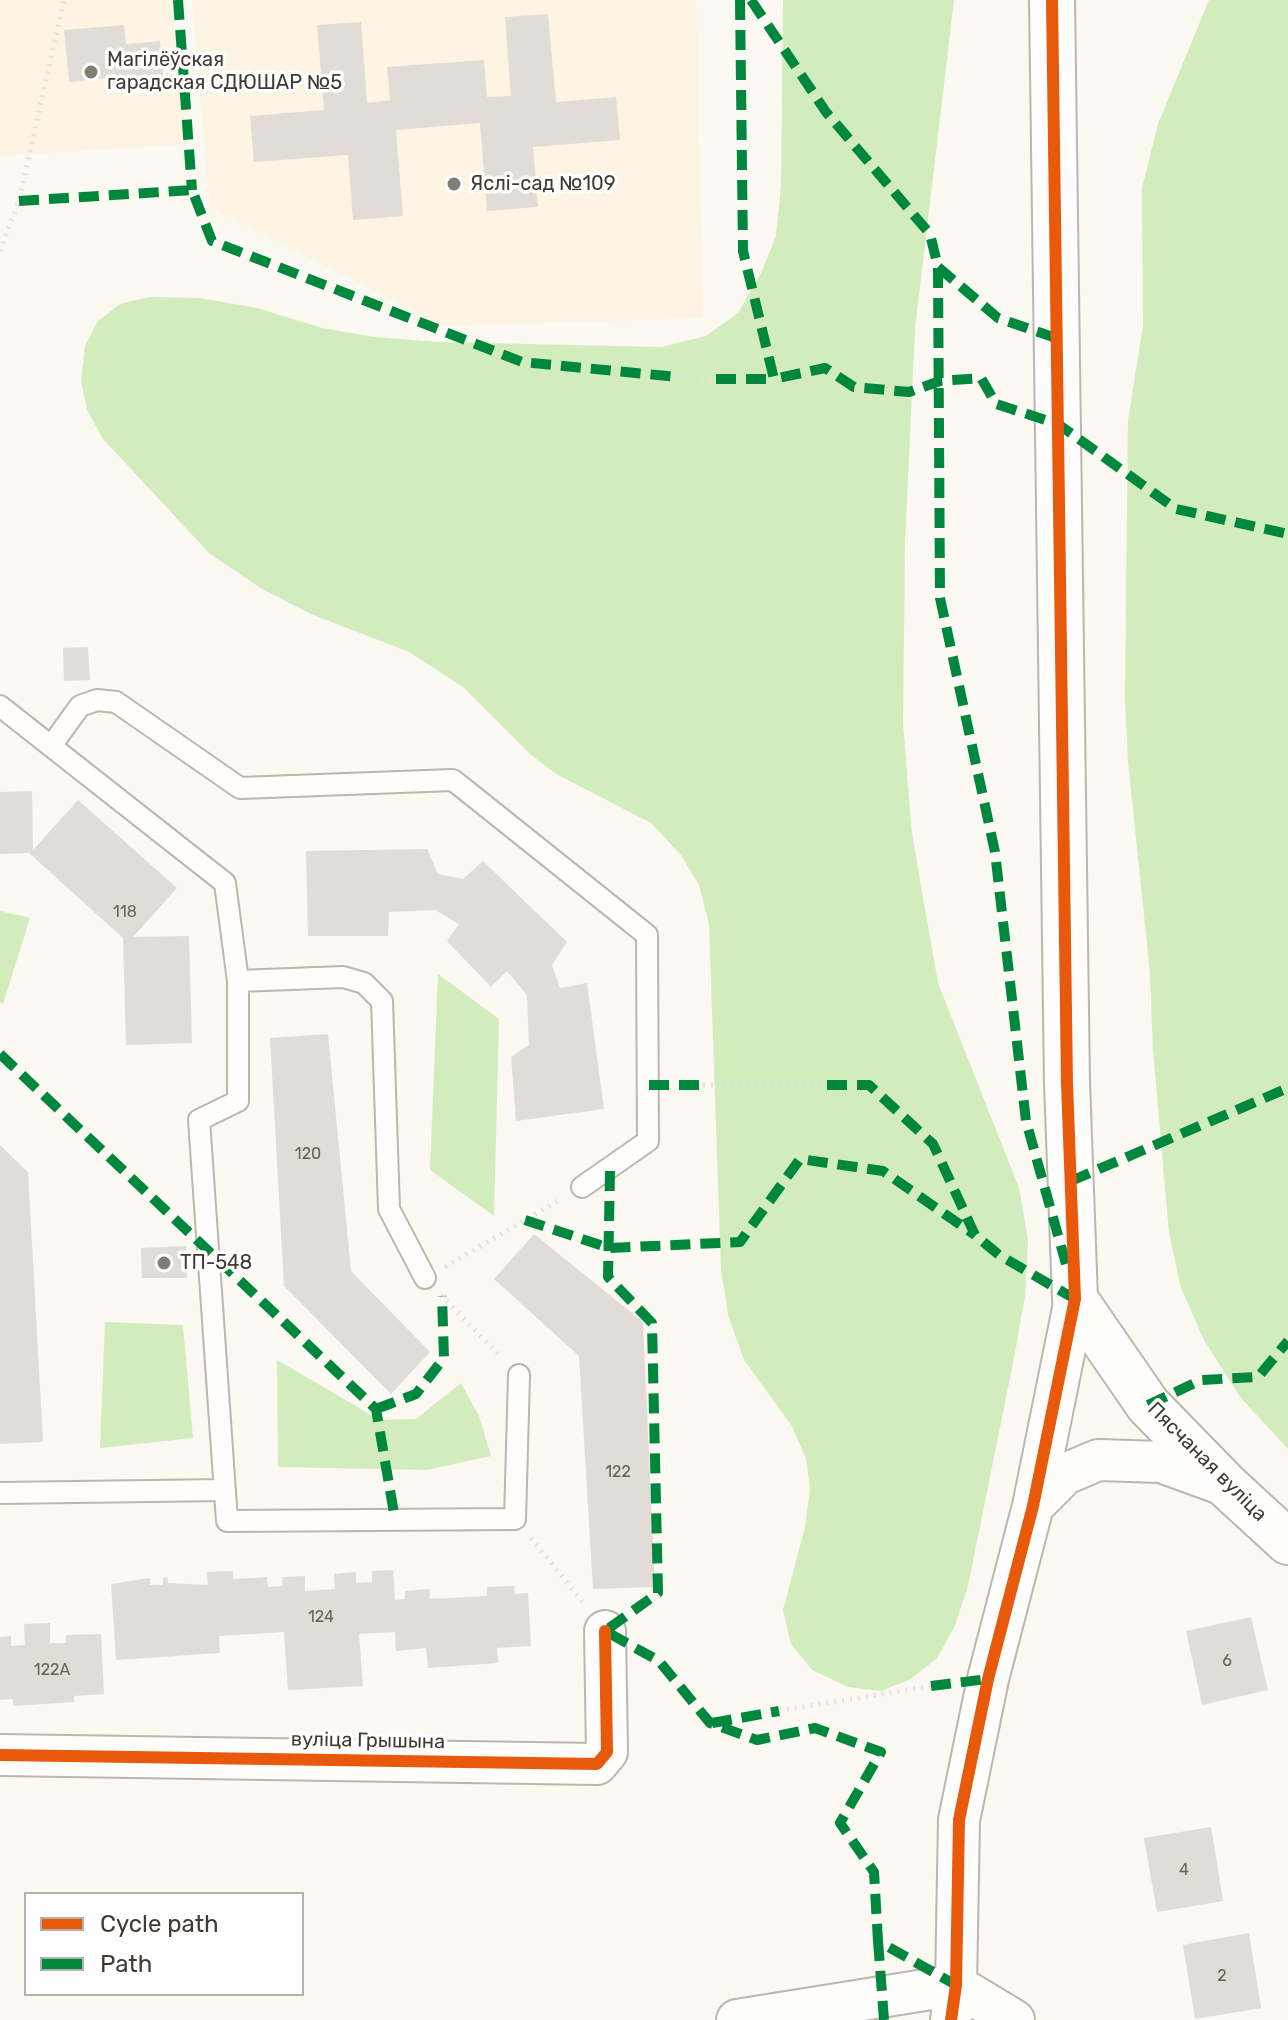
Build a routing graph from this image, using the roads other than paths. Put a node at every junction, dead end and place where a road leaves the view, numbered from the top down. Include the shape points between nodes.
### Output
1 (1052, 0) edge
2 (0, 706) edge
3 (51, 746) junction
4 (238, 981) junction
5 (582, 1187) road end
6 (425, 1278) road end
7 (1075, 1299) junction
8 (519, 1375) road end
9 (1227, 1486) junction
10 (225, 1490) junction
11 (0, 1493) edge
12 (1033, 1506) junction
13 (1288, 1542) edge
14 (605, 1631) road end
15 (0, 1755) edge
16 (954, 2002) edge
17 (737, 2020) edge
18 (1014, 2020) edge

1 - 7 street via 1067,1083
2 - 3 lane
3 - 4 lane via 225,883
3 - 5 lane via 80,706 97,700 116,702 240,788 453,780 647,935 648,1141
4 - 6 lane via 343,977 364,983 382,1001 389,1209
4 - 10 lane via 238,1101 199,1120
7 - 9 street, Пясчаная вуліца via 1148,1405
7 - 12 street
8 - 10 lane via 515,1519 227,1521
9 - 12 street via 1161,1462 1098,1460 1065,1474
9 - 13 street, Пясчаная вуліца
10 - 11 lane
12 - 16 street via 988,1679 959,1820
14 - 15 street, вуліца Грышына via 607,1752 597,1764
16 - 17 street
16 - 18 street

